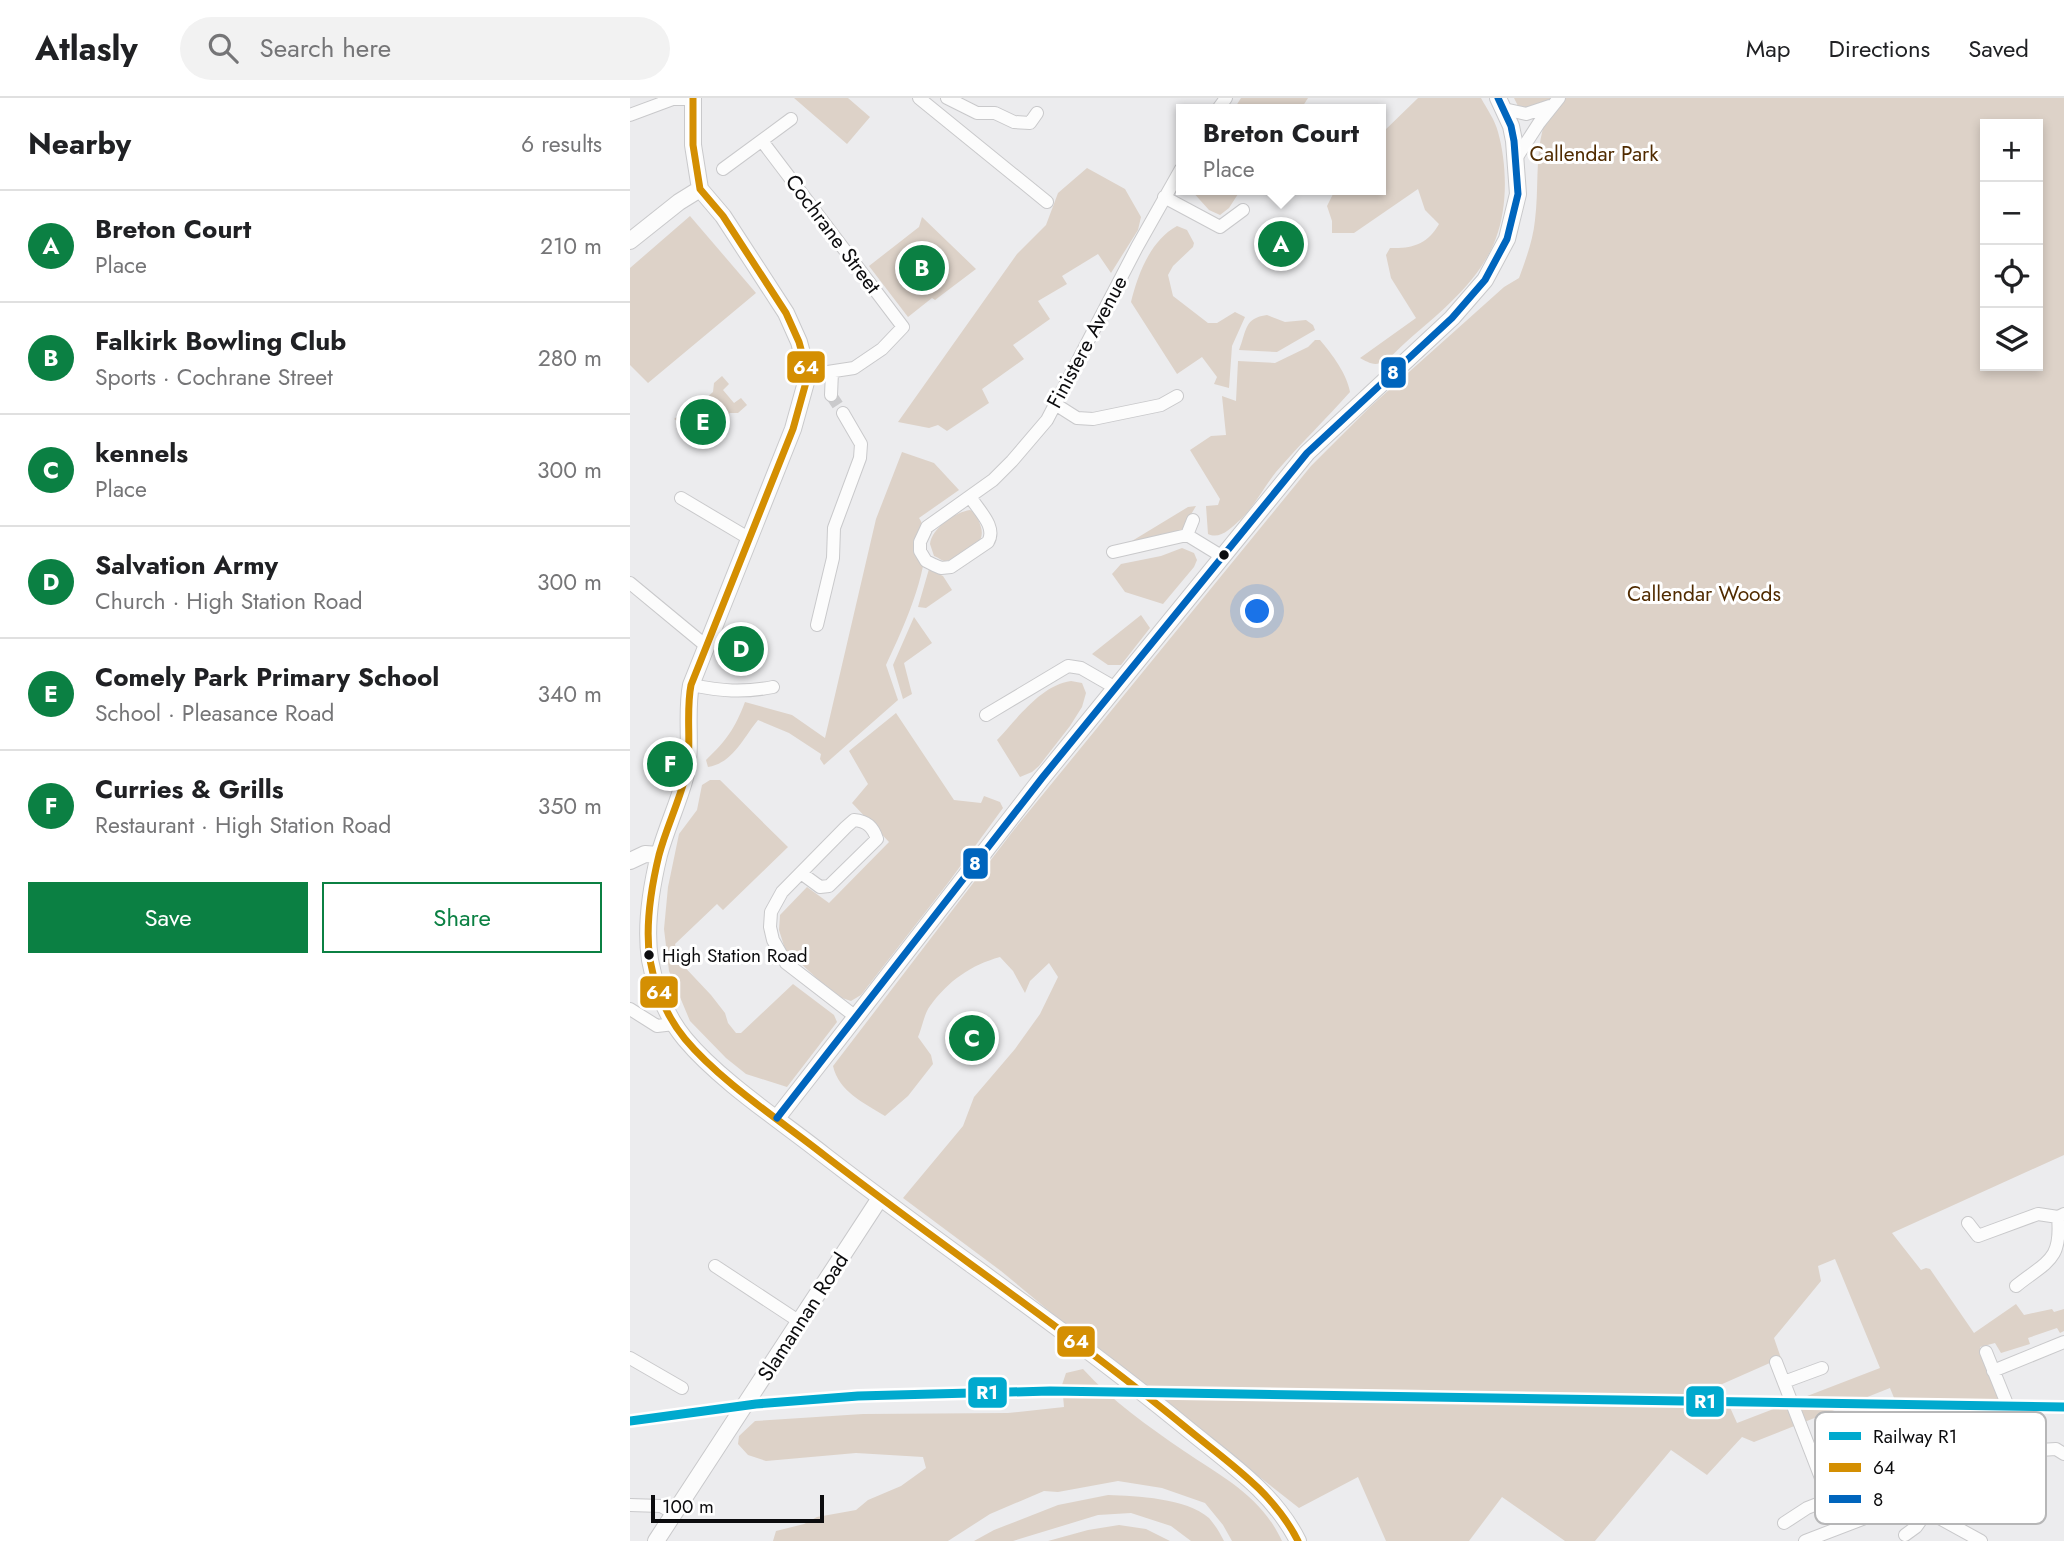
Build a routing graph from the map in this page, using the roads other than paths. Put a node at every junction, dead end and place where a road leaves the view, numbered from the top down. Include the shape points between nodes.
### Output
1 (693, 98) edge
2 (920, 98) edge
3 (947, 98) edge
4 (1555, 102) edge
5 (1501, 104) edge
6 (1037, 113) dead end
7 (630, 115) edge
8 (791, 119) dead end
9 (762, 141) junction
10 (1517, 157) junction
11 (723, 169) dead end
12 (1176, 177) edge
13 (700, 189) junction
14 (1164, 197) junction
15 (1047, 202) dead end
16 (1242, 210) dead end
17 (630, 241) edge
18 (832, 372) junction
19 (808, 375) junction
20 (831, 395) tunnel mouth
21 (1177, 396) dead end
22 (1055, 404) junction
23 (843, 413) tunnel mouth
24 (681, 498) dead end
25 (971, 498) junction
26 (1193, 520) dead end
27 (1187, 535) junction
28 (750, 539) junction
29 (1113, 552) dead end
30 (1223, 557) junction
31 (630, 583) edge
32 (817, 625) dead end
33 (705, 645) junction
34 (691, 685) junction
35 (773, 687) dead end
36 (1114, 687) junction
37 (986, 715) dead end
38 (659, 855) junction
39 (630, 861) edge
40 (801, 873) junction
41 (630, 1009) edge
42 (856, 1017) junction
43 (674, 1024) junction
44 (777, 1118) junction
45 (880, 1198) junction
46 (2061, 1216) edge
47 (1968, 1223) dead end
48 (715, 1266) dead end
49 (2016, 1286) dead end
50 (800, 1322) junction
51 (2064, 1342) edge
52 (1986, 1352) dead end
53 (630, 1358) edge
54 (1776, 1362) dead end
55 (1822, 1367) dead end
56 (1993, 1371) junction
57 (1784, 1382) junction
58 (682, 1388) dead end
59 (2010, 1412) edge
60 (2046, 1450) edge
61 (2064, 1454) edge
62 (1815, 1463) edge
63 (630, 1505) edge
64 (1815, 1505) edge
65 (675, 1514) junction
66 (1784, 1522) dead end
67 (1839, 1524) edge
68 (1848, 1524) edge
69 (1918, 1524) edge
70 (1950, 1524) edge
71 (1840, 1527) junction
72 (1905, 1535) dead end
73 (656, 1541) edge
74 (1298, 1541) edge
75 (1805, 1541) edge
76 (1981, 1541) edge

1 - 7 street via 673,99
1 - 13 main road via 693,145
2 - 15 street
3 - 6 street via 977,113 995,113 1014,122 1030,122
4 - 5 street via 1526,114
4 - 10 street
5 - 10 main road
8 - 9 street
9 - 11 street
9 - 18 street, Cochrane Street via 903,327 854,368
10 - 30 main road via 1515,212 1507,239 1485,280 1451,318 1307,453
12 - 14 street, Finistere Avenue
13 - 17 main road
13 - 19 main road via 776,296 799,342
14 - 16 street via 1220,227
14 - 22 street, Finistere Avenue
18 - 19 street
18 - 20 street
19 - 28 main road via 793,429
21 - 22 street via 1161,405 1093,419 1077,418
22 - 25 street, Finistere Avenue via 1012,461
23 - 32 street via 861,444 860,458 834,527 833,558
24 - 28 street
25 - 25 street, Finistere Avenue via 923,532 920,551 926,561 951,567 988,542 991,528
26 - 27 street
27 - 29 street
27 - 30 street
28 - 33 main road
30 - 36 main road
31 - 33 street
33 - 34 main road
34 - 35 street via 746,692
34 - 38 main road via 686,775
36 - 37 street via 1069,666
36 - 42 main road
38 - 39 main road via 645,854
38 - 43 main road via 651,905 650,957 661,999
40 - 40 street via 820,887 829,886 877,839 873,829 854,820
40 - 42 street via 771,912 773,940 786,963
41 - 43 street via 657,1026
42 - 44 main road
43 - 44 main road via 717,1070
44 - 45 main road
45 - 50 main road, Slamannan Road
45 - 74 main road via 1129,1382 1271,1499
46 - 47 street via 2038,1213 1978,1236
46 - 49 street via 2053,1256
48 - 50 street
50 - 65 main road, Slamannan Road
51 - 56 street
52 - 56 street
53 - 58 street via 655,1380
54 - 57 street
55 - 57 street
56 - 59 street
57 - 62 street
60 - 61 street
63 - 65 street via 661,1506
64 - 66 street
65 - 73 main road, Slamannan Road
67 - 71 street
68 - 71 street
69 - 72 street
70 - 76 street
71 - 75 street

